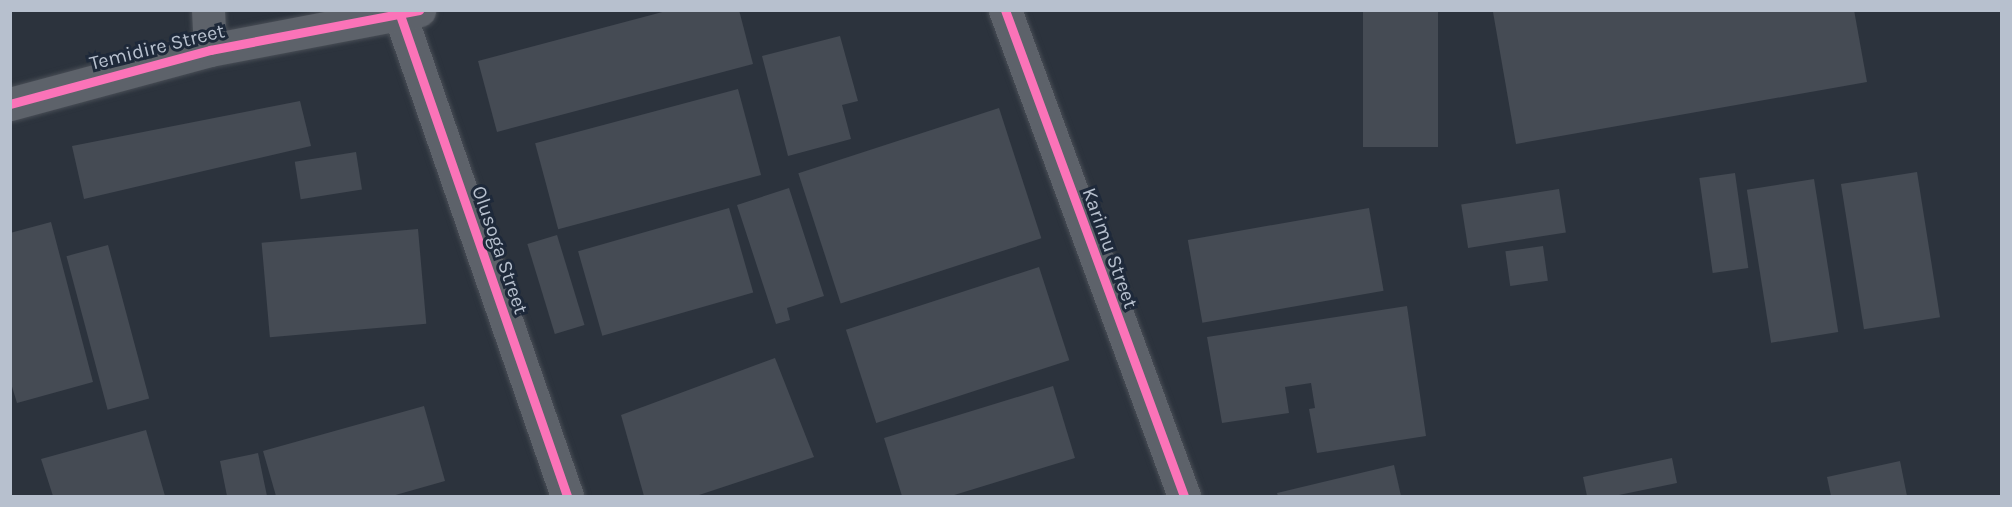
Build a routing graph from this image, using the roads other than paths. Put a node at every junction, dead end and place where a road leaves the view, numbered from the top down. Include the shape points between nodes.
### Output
1 (208, 10) edge
2 (1005, 10) edge
3 (409, 13) edge
4 (210, 50) junction
5 (10, 104) edge
6 (567, 496) edge
7 (1184, 496) edge

1 - 4 street
2 - 7 street, Karimu Street
3 - 4 street, Temidire Street
3 - 6 street, Olusoga Street
4 - 5 street, Temidire Street

